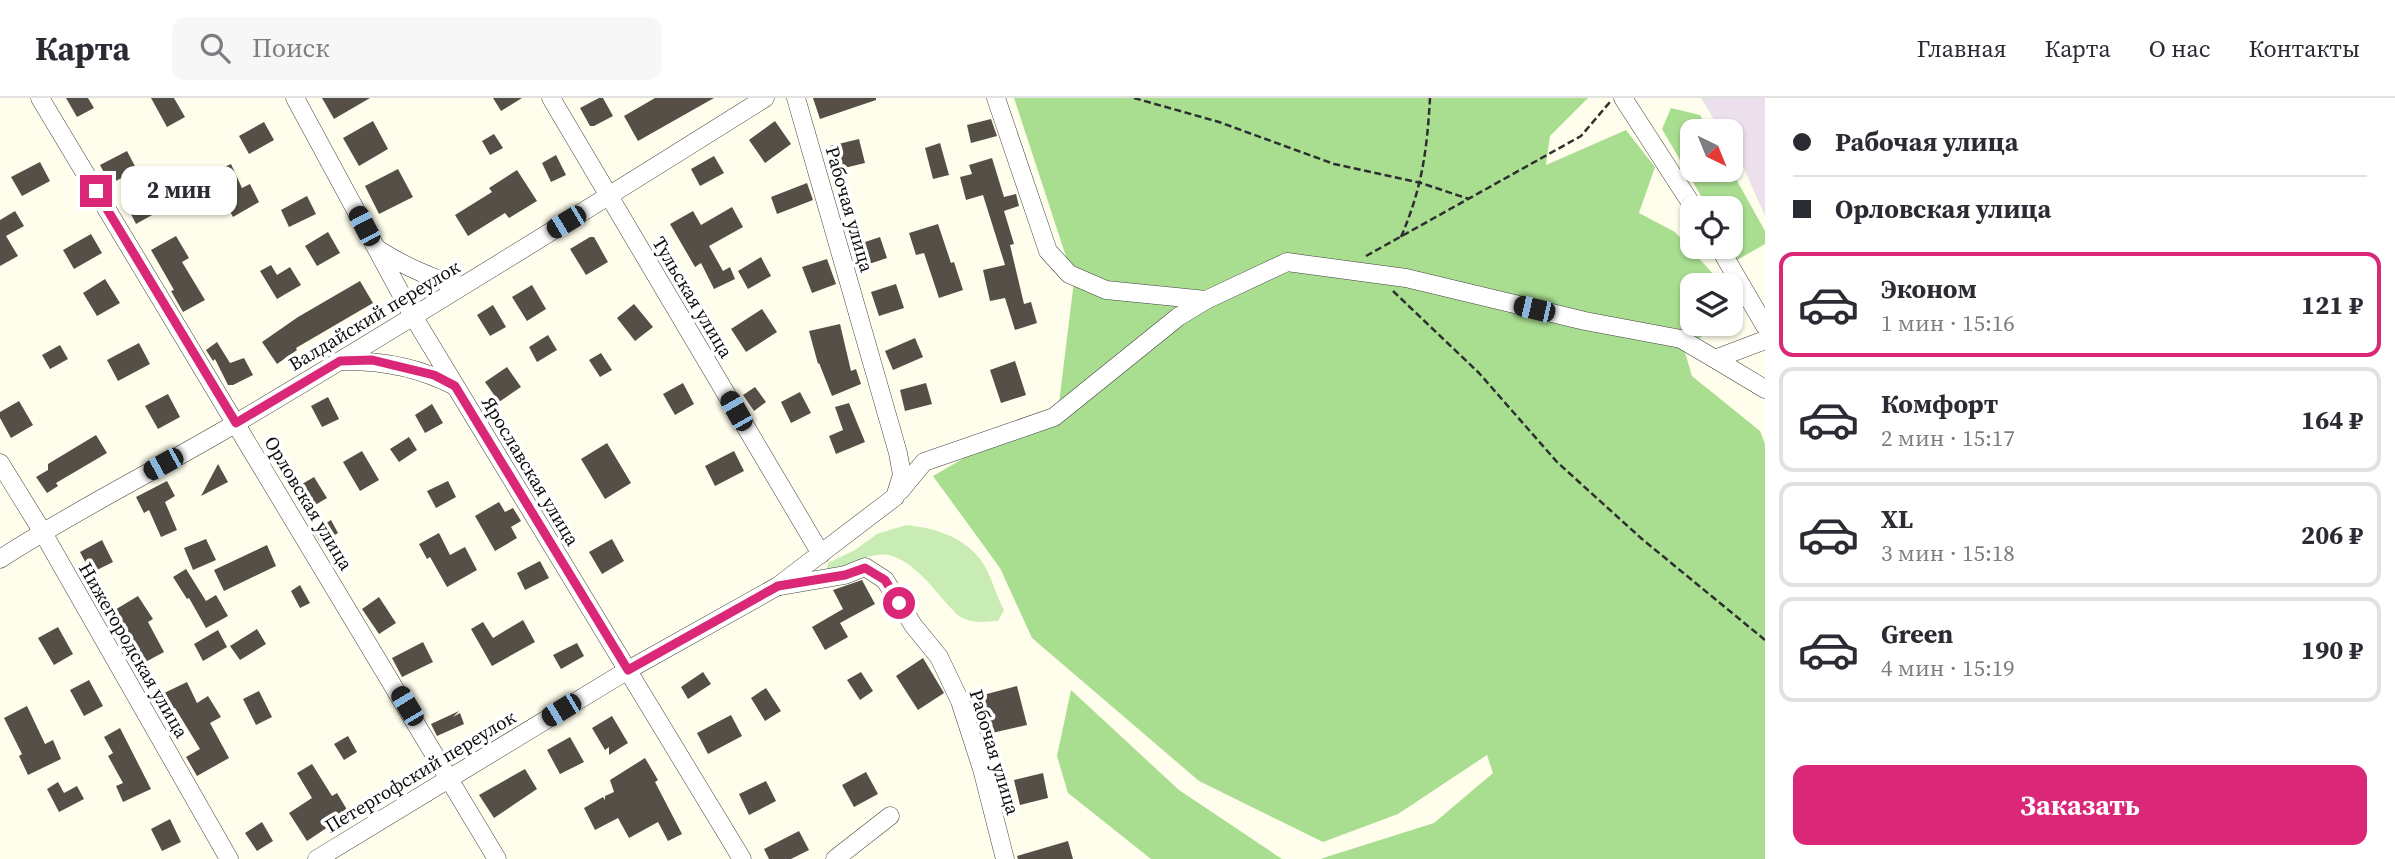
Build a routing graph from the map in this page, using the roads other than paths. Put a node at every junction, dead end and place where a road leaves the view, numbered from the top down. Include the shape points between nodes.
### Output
1 (40, 98) edge
2 (295, 98) edge
3 (551, 98) edge
4 (765, 98) edge
5 (796, 98) edge
6 (996, 98) edge
7 (1623, 98) edge
8 (1686, 196) edge
9 (608, 197) junction
10 (376, 247) junction
11 (1725, 259) edge
12 (462, 286) junction
13 (1206, 300) junction
14 (413, 316) junction
15 (1765, 326) edge
16 (1765, 340) edge
17 (1716, 359) junction
18 (340, 361) junction
19 (455, 386) junction
20 (1765, 389) edge
21 (236, 423) junction
22 (0, 463) edge
23 (895, 496) junction
24 (42, 531) junction
25 (821, 554) junction
26 (0, 559) edge
27 (778, 586) junction
28 (628, 670) junction
29 (450, 777) junction
30 (890, 816) dead end
31 (229, 859) edge
32 (317, 859) edge
33 (498, 859) edge
34 (741, 859) edge
35 (835, 859) edge
36 (1005, 859) edge

1 - 21 street, Орловская улица
2 - 10 street, Ярославская улица
3 - 9 street, Тульская улица
4 - 9 street, Валдайский переулок
5 - 23 street, Рабочая улица via 898,453 902,475
6 - 13 street via 1048,251 1069,274 1106,290
7 - 8 street
9 - 12 street, Валдайский переулок
9 - 25 street, Тульская улица
10 - 12 street via 434,280
10 - 14 street, Ярославская улица
11 - 15 street
12 - 14 street, Валдайский переулок
13 - 17 street, Петергофский переулок via 1287,262 1406,278 1681,339
13 - 23 street, Петергофский переулок via 1178,317 1054,417 924,462
14 - 18 street, Валдайский переулок
14 - 19 street, Ярославская улица
16 - 17 street
17 - 20 street, Петергофский переулок
18 - 19 street via 372,360 434,375
18 - 21 street, Валдайский переулок
19 - 28 street, Ярославская улица
21 - 24 street, Валдайский переулок
21 - 29 street, Орловская улица
22 - 24 street, Нижегородская улица
23 - 25 street, Петергофский переулок
24 - 26 street, Валдайский переулок
24 - 31 street, Нижегородская улица
25 - 27 street, Петергофский переулок
27 - 28 street, Петергофский переулок
27 - 36 street, Рабочая улица via 865,568 885,580 939,657 960,701
28 - 29 street, Петергофский переулок
28 - 34 street, Ярославская улица
29 - 32 street, Петергофский переулок
29 - 33 street, Орловская улица
30 - 35 street

